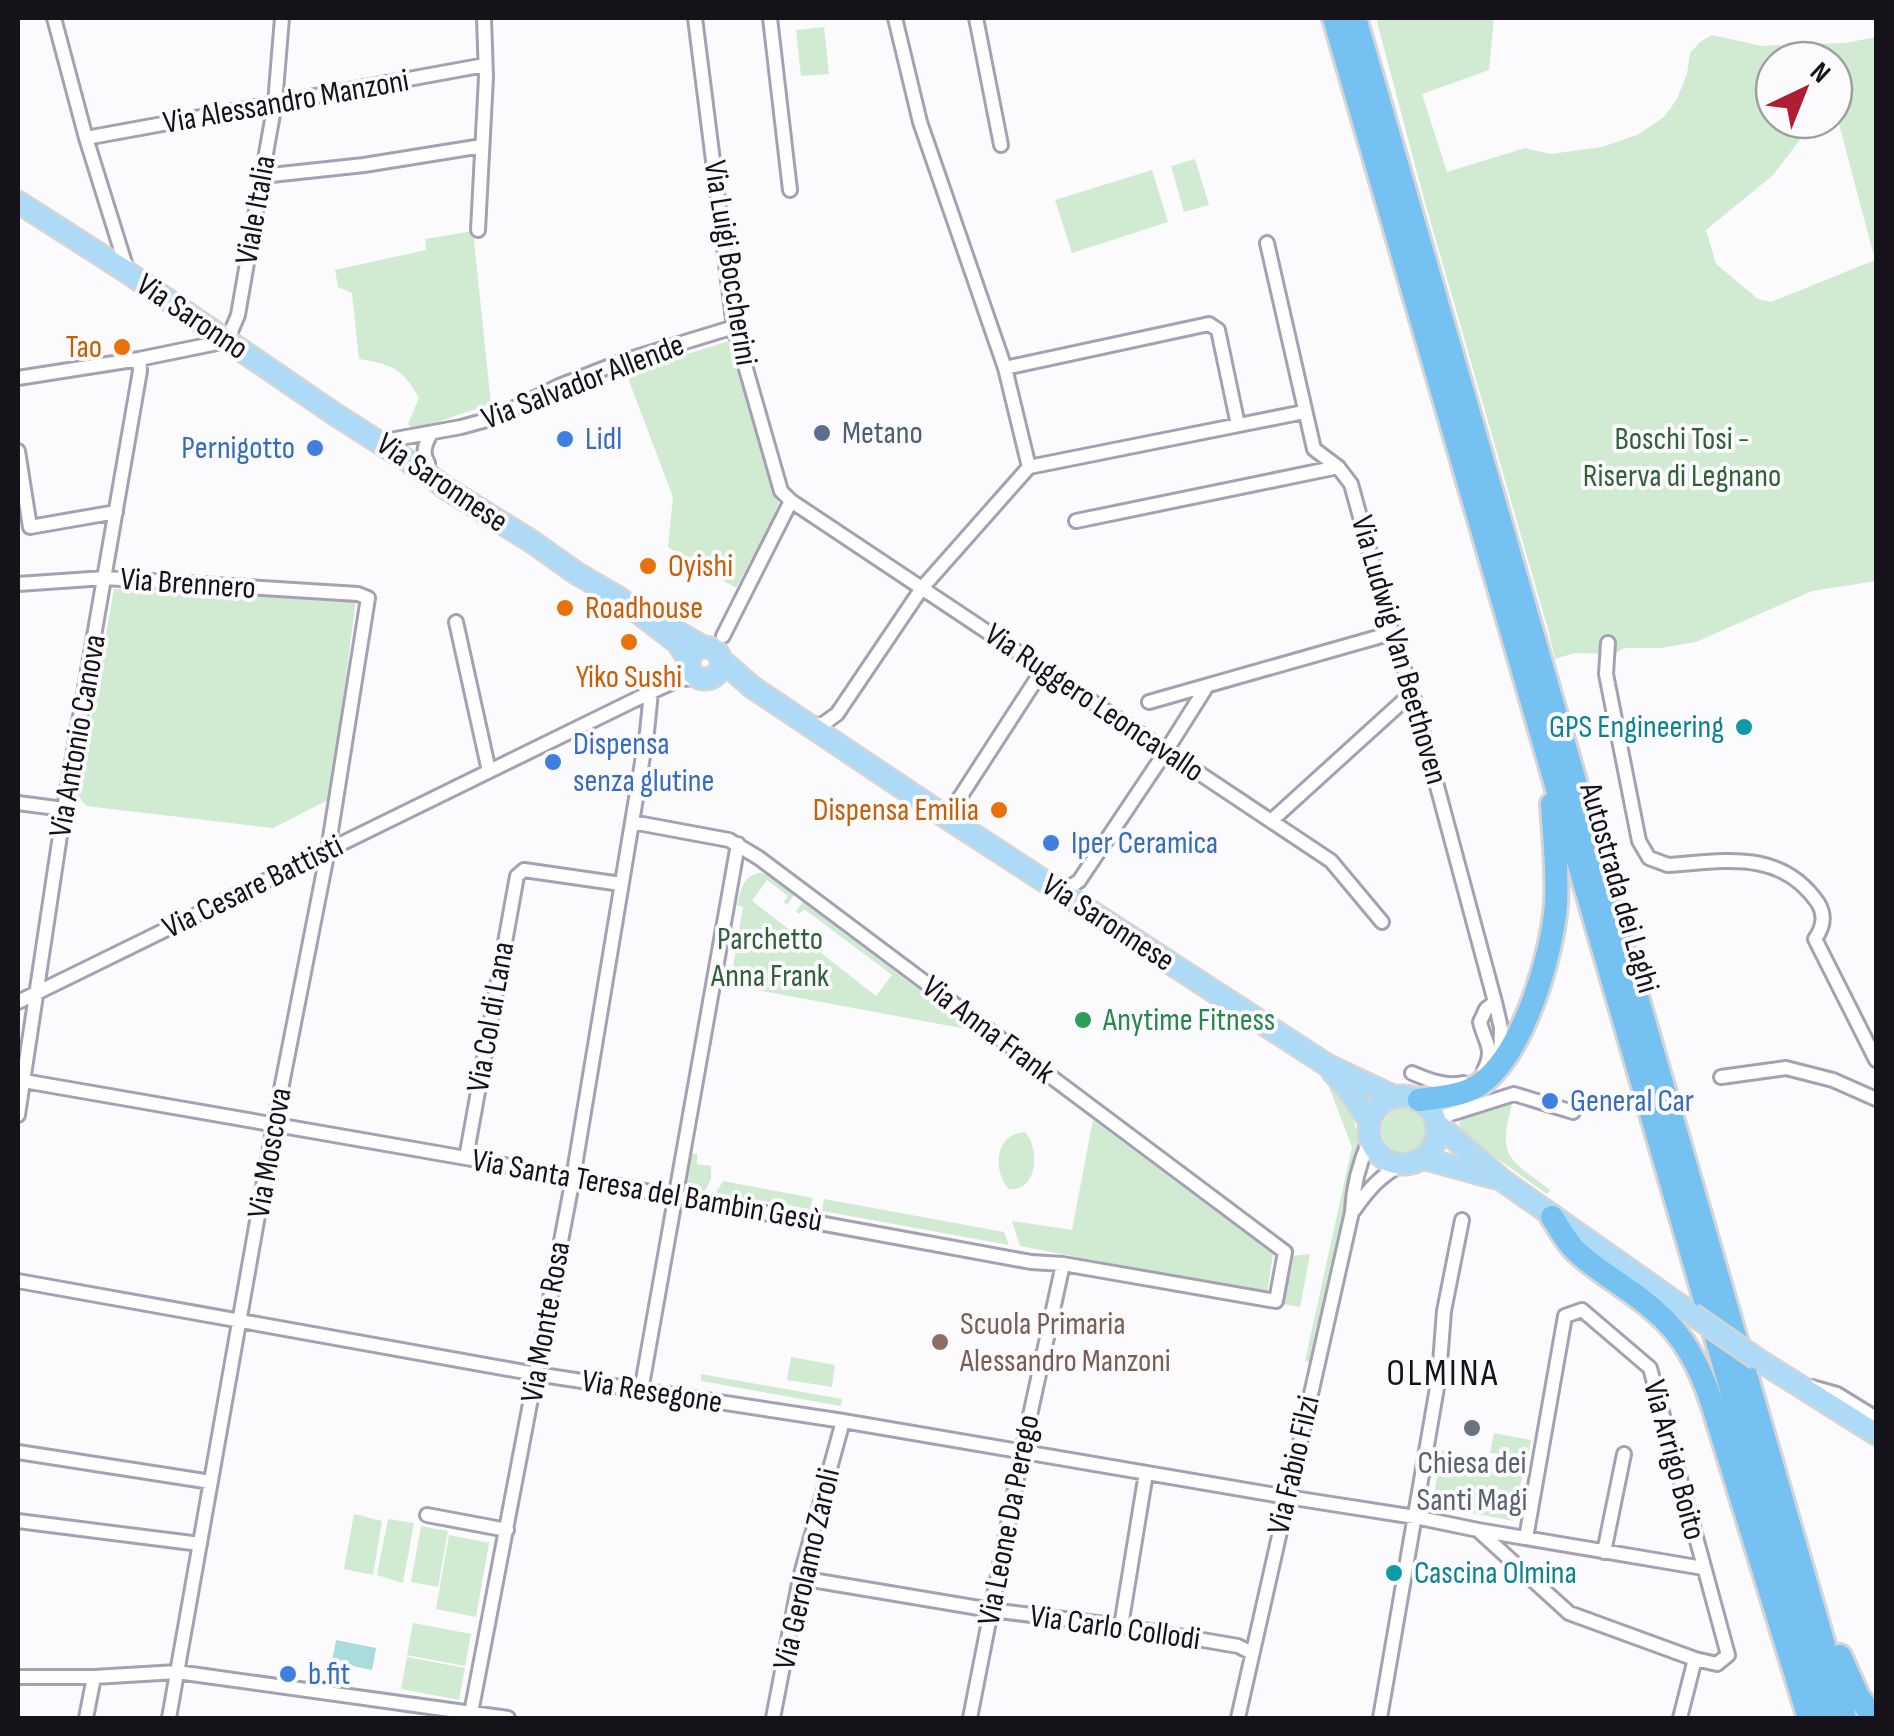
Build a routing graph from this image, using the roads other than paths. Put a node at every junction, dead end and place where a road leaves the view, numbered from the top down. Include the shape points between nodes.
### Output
1 (54, 18) edge
2 (282, 18) edge
3 (484, 18) edge
4 (694, 18) edge
5 (770, 18) edge
6 (895, 18) edge
7 (976, 18) edge
8 (1334, 18) edge
9 (1355, 18) edge
10 (486, 66) junction
11 (275, 102) junction
12 (86, 138) junction
13 (482, 146) junction
14 (1000, 146) dead end
15 (262, 176) junction
16 (790, 190) dead end
17 (18, 202) edge
18 (112, 221) junction
19 (478, 230) dead end
20 (1266, 242) dead end
21 (92, 250) junction
22 (124, 270) junction
23 (734, 327) junction
24 (227, 341) junction
25 (140, 359) junction
26 (1005, 368) junction
27 (18, 378) edge
28 (1304, 412) junction
29 (1238, 424) junction
30 (366, 433) junction
31 (432, 433) junction
32 (390, 440) junction
33 (18, 451) edge
34 (428, 463) junction
35 (1028, 467) junction
36 (1338, 467) junction
37 (790, 501) junction
38 (116, 512) junction
39 (1076, 521) dead end
40 (104, 578) junction
41 (18, 584) edge
42 (922, 588) junction
43 (358, 594) joint
44 (456, 622) dead end
45 (1392, 633) junction
46 (1608, 644) dead end
47 (705, 661) junction
48 (1044, 669) junction
49 (1207, 686) junction
50 (651, 692) junction
51 (1412, 693) junction
52 (1149, 702) dead end
53 (810, 726) junction
54 (1166, 751) junction
55 (1550, 766) junction
56 (489, 771) junction
57 (18, 804) edge
58 (64, 809) junction
59 (952, 821) junction
60 (1271, 821) junction
61 (632, 822) junction
62 (738, 844) junction
63 (328, 850) junction
64 (621, 884) junction
65 (1062, 892) junction
66 (1382, 922) dead end
67 (36, 993) junction
68 (18, 1002) edge
69 (1495, 1002) junction
70 (1876, 1060) edge
71 (1328, 1065) junction
72 (1495, 1071) junction
73 (1412, 1073) dead end
74 (1721, 1077) dead end
75 (20, 1081) edge
76 (1395, 1098) junction
77 (1420, 1100) junction
78 (1876, 1100) edge
79 (1573, 1112) dead end
80 (18, 1115) edge
81 (1436, 1121) junction
82 (274, 1125) junction
83 (1370, 1131) junction
84 (466, 1158) junction
85 (1412, 1161) junction
86 (573, 1178) junction
87 (1502, 1180) junction
88 (676, 1196) junction
89 (1352, 1212) junction
90 (1552, 1217) junction
91 (1462, 1220) dead end
92 (1063, 1264) junction
93 (18, 1280) edge
94 (1276, 1301) joint
95 (240, 1321) junction
96 (536, 1374) junction
97 (1792, 1380) junction
98 (641, 1391) junction
99 (1876, 1418) edge
100 (843, 1421) junction
101 (1876, 1434) edge
102 (1023, 1451) junction
103 (18, 1452) edge
104 (1624, 1454) dead end
105 (1770, 1457) junction
106 (1146, 1473) junction
107 (211, 1482) junction
108 (1287, 1497) junction
109 (426, 1515) dead end
110 (1415, 1517) junction
111 (18, 1521) edge
112 (507, 1530) junction
113 (1478, 1530) junction
114 (1526, 1538) junction
115 (200, 1544) junction
116 (1604, 1552) junction
117 (1703, 1568) junction
118 (800, 1578) junction
119 (991, 1610) junction
120 (1121, 1626) junction
121 (1252, 1652) junction
122 (1694, 1658) junction
123 (177, 1672) junction
124 (18, 1677) edge
125 (94, 1677) junction
126 (471, 1713) junction
127 (86, 1718) edge
128 (169, 1718) edge
129 (508, 1718) edge
130 (773, 1718) edge
131 (970, 1718) edge
132 (1238, 1718) edge
133 (1380, 1718) edge
134 (1680, 1718) edge
135 (1809, 1718) edge
136 (1826, 1718) edge
137 (1846, 1718) edge
138 (1874, 1718) edge

1 - 12 street
2 - 11 street, Viale Italia
3 - 10 street
4 - 23 street, Via Luigi Boccherini
5 - 16 street
6 - 26 street via 920,122
7 - 14 street
8 - 55 highway, Autostrada dei Laghi
9 - 105 highway, Autostrada dei Laghi
10 - 11 street, Via Alessandro Manzoni
10 - 13 street
11 - 12 street, Via Alessandro Manzoni
11 - 15 street, Viale Italia
12 - 18 street
13 - 15 street
13 - 19 street
15 - 24 street, Viale Italia via 238,315
17 - 21 main road, Via Saronno
18 - 21 street via 110,234
18 - 22 street
20 - 28 street, Via Ludwig Van Beethoven
21 - 22 main road, Via Saronno
22 - 24 main road, Via Saronno
23 - 31 street, Via Salvador Allende via 607,367 494,418
23 - 37 street, Via Luigi Boccherini via 776,476
24 - 25 street
24 - 30 main road, Via Saronno
25 - 27 street
25 - 38 street, Via Antonio Canova
26 - 29 street via 1209,324 1218,330
26 - 35 street
28 - 29 street
28 - 36 street, Via Ludwig Van Beethoven via 1314,449
29 - 35 street
30 - 32 main road, Via Saronnese
30 - 47 main road, Via Saronnese
31 - 32 street, Via Salvador Allende
31 - 34 street via 424,452
32 - 34 main road, Via Saronnese
33 - 38 street via 30,527
34 - 47 main road, Via Saronnese via 604,576
35 - 42 street
36 - 39 street
36 - 45 street, Via Ludwig Van Beethoven via 1351,484
37 - 42 street, Via Ruggero Leoncavallo
37 - 47 street
38 - 40 street, Via Antonio Canova
40 - 41 street, Via Brennero
40 - 43 street, Via Brennero
40 - 58 street, Via Antonio Canova
42 - 48 street, Via Ruggero Leoncavallo
42 - 53 street via 837,714
43 - 63 street, Via Moscova via 368,598
44 - 56 street
45 - 49 street
45 - 51 street, Via Ludwig Van Beethoven
46 - 70 street via 1606,674 1644,854 1668,865 1748,860 1794,878 1822,910 1815,938
47 - 50 street, Via Cesare Battisti
47 - 53 main road, Via Saronnese
48 - 54 street, Via Ruggero Leoncavallo
48 - 59 street via 955,806
49 - 52 street
49 - 54 street
50 - 56 street, Via Cesare Battisti
50 - 61 street, Via Monte Rosa
51 - 60 street
51 - 69 street, Via Ludwig Van Beethoven
53 - 59 main road, Via Saronnese
54 - 60 street, Via Ruggero Leoncavallo
54 - 65 street via 1079,881
55 - 72 highway via 1556,868 1550,942 1516,1039
55 - 136 highway, Autostrada dei Laghi
56 - 63 street, Via Cesare Battisti
57 - 58 street
58 - 67 street, Via Antonio Canova
59 - 65 main road, Via Saronnese
60 - 66 street, Via Ruggero Leoncavallo via 1331,861
61 - 62 street, Via Anna Frank
61 - 64 street, Via Monte Rosa
62 - 88 street
62 - 94 street, Via Anna Frank via 1285,1252
63 - 67 street, Via Cesare Battisti
63 - 82 street, Via Moscova
64 - 84 street, Via Col di Lana via 524,870 517,876
64 - 86 street, Via Monte Rosa
65 - 71 main road, Via Saronnese
67 - 68 street, Via Cesare Battisti
67 - 75 street, Via Antonio Canova
69 - 72 street, Via Ludwig Van Beethoven via 1501,1055
69 - 73 street via 1480,1022 1490,1058 1476,1078 1458,1085
71 - 76 main road, Via Saronnese
71 - 83 main road, Via Saronnese
72 - 77 highway via 1460,1094
74 - 78 street via 1786,1068
75 - 80 street, Via Antonio Canova
75 - 82 street, Via Santa Teresa del Bambin Gesù
76 - 77 main road, Via Saronnese
76 - 83 main road via 1381,1104
77 - 81 main road, Via Saronnese
79 - 81 street via 1514,1094
81 - 85 main road via 1432,1148
81 - 87 main road, Via Saronnese
82 - 84 street, Via Santa Teresa del Bambin Gesù
82 - 95 street, Via Moscova
83 - 85 main road, Via Saronnese via 1382,1157
83 - 89 street, Via Fabio Filzi
84 - 86 street, Via Santa Teresa del Bambin Gesù
85 - 87 main road, Via Saronnese
85 - 89 street, Via Fabio Filzi via 1368,1188
86 - 88 street, Via Santa Teresa del Bambin Gesù
86 - 96 street, Via Monte Rosa
87 - 90 main road, Via Saronnese
88 - 92 street, Via Santa Teresa del Bambin Gesù
88 - 98 street
89 - 108 street, Via Fabio Filzi
90 - 97 main road, Via Saronnese, bridge
90 - 135 highway via 1571,1246 1658,1313 1691,1353
91 - 110 street
92 - 94 street, Via Santa Teresa del Bambin Gesù
92 - 102 street, Via Leone Da Perego
93 - 95 street, Via Resegone
95 - 96 street, Via Resegone
95 - 107 street, Via Moscova
96 - 98 street, Via Resegone
96 - 112 street, Via Monte Rosa
97 - 99 street via 1837,1394
97 - 101 main road, Via Saronnese
98 - 100 street, Via Resegone
100 - 102 street, Via Resegone
100 - 118 street, Via Gerolamo Zaroli
102 - 106 street, Via Resegone
102 - 119 street, Via Leone Da Perego
103 - 107 street
104 - 116 street
105 - 137 highway, Autostrada dei Laghi
105 - 138 highway via 1844,1666
106 - 108 street, Via Resegone
106 - 120 street
107 - 115 street, Via Moscova
108 - 110 street, Via Resegone
108 - 121 street, Via Fabio Filzi
109 - 112 street
110 - 113 street, Via Resegone
110 - 133 street
111 - 115 street
112 - 126 street, Via Monte Rosa
113 - 114 street, Via Resegone
113 - 122 street via 1569,1612
114 - 116 street, Via Resegone
114 - 117 street, Via Arrigo Boito via 1565,1316 1582,1310 1650,1368
115 - 123 street, Via Moscova
116 - 117 street, Via Resegone
117 - 122 street, Via Arrigo Boito via 1728,1655 1717,1664
118 - 119 street, Via Carlo Collodi
118 - 130 street, Via Gerolamo Zaroli
119 - 120 street, Via Carlo Collodi
119 - 131 street, Via Leone Da Perego
120 - 121 street, Via Carlo Collodi
121 - 132 street, Via Fabio Filzi
122 - 134 street
123 - 125 street
123 - 126 street
123 - 128 street, Via Moscova
124 - 125 street
125 - 127 street
126 - 129 street

